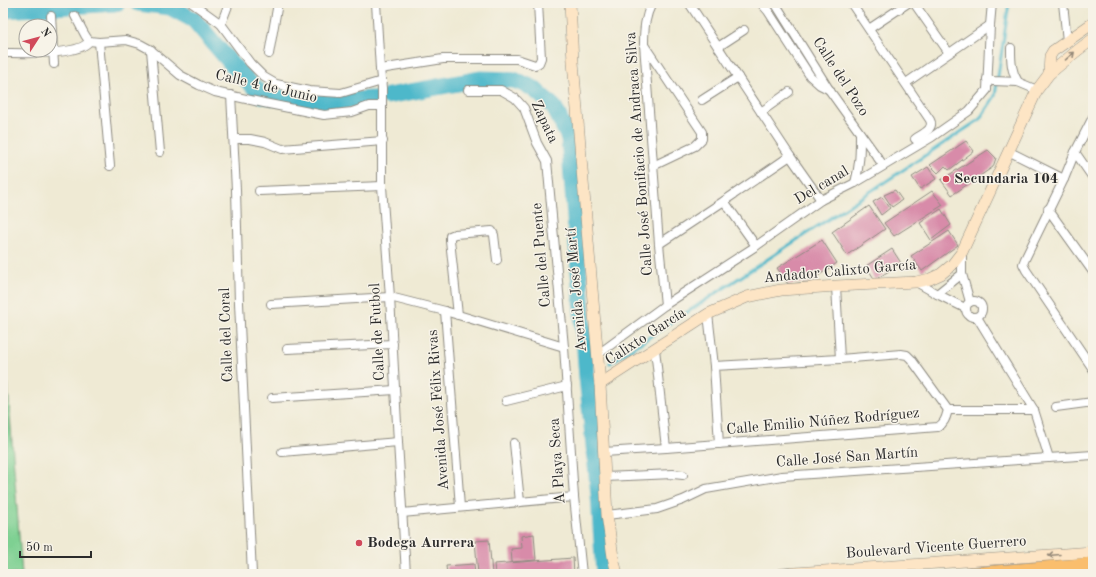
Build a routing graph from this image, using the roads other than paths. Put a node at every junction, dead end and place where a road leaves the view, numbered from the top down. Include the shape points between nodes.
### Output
1 (192, 3) edge
2 (229, 3) edge
3 (278, 3) edge
4 (376, 3) edge
5 (538, 3) edge
6 (570, 3) edge
7 (652, 3) edge
8 (689, 3) edge
9 (761, 3) edge
10 (775, 3) edge
11 (851, 3) edge
12 (908, 3) edge
13 (914, 3) edge
14 (992, 3) edge
15 (1063, 3) edge
16 (76, 16) dead end
17 (1093, 23) edge
18 (221, 24) junction
19 (990, 25) junction
20 (869, 29) junction
21 (744, 30) dead end
22 (1093, 39) edge
23 (89, 41) junction
24 (1067, 41) junction
25 (99, 42) junction
26 (644, 44) junction
27 (718, 47) junction
28 (1011, 48) dead end
29 (151, 50) junction
30 (58, 52) edge
31 (3, 53) edge
32 (18, 53) edge
33 (949, 53) junction
34 (269, 54) dead end
35 (53, 58) edge
36 (54, 64) dead end
37 (380, 69) junction
38 (1049, 74) junction
39 (738, 77) junction
40 (990, 80) junction
41 (1018, 82) junction
42 (906, 83) junction
43 (382, 85) junction
44 (468, 90) dead end
45 (1036, 90) junction
46 (830, 91) junction
47 (789, 92) dead end
48 (231, 95) junction
49 (702, 100) dead end
50 (382, 106) junction
51 (761, 112) junction
52 (1093, 117) edge
53 (860, 134) junction
54 (234, 139) junction
55 (915, 139) dead end
56 (383, 141) junction
57 (1008, 151) junction
58 (160, 152) dead end
59 (1075, 152) junction
60 (790, 156) junction
61 (547, 161) joint
62 (884, 165) junction
63 (110, 166) dead end
64 (653, 166) junction
65 (1093, 178) edge
66 (1064, 179) junction
67 (854, 183) junction
68 (382, 186) junction
69 (259, 191) dead end
70 (821, 200) junction
71 (724, 201) junction
72 (1048, 209) junction
73 (658, 244) junction
74 (756, 246) junction
75 (962, 252) junction
76 (497, 260) dead end
77 (1093, 272) edge
78 (962, 274) junction
79 (916, 282) junction
80 (836, 286) junction
81 (937, 294) junction
82 (390, 297) junction
83 (272, 304) dead end
84 (665, 305) junction
85 (968, 305) junction
86 (445, 311) junction
87 (708, 314) junction
88 (458, 315) junction
89 (977, 317) junction
90 (393, 344) junction
91 (564, 347) junction
92 (287, 349) dead end
93 (655, 349) junction
94 (597, 354) junction
95 (1090, 357) edge
96 (840, 359) junction
97 (714, 366) junction
98 (1093, 369) edge
99 (600, 384) junction
100 (567, 386) junction
101 (395, 390) junction
102 (272, 398) dead end
103 (506, 401) dead end
104 (1093, 402) edge
105 (1056, 407) dead end
106 (948, 410) junction
107 (1034, 410) junction
108 (398, 442) junction
109 (514, 443) dead end
110 (719, 444) junction
111 (666, 448) junction
112 (282, 452) dead end
113 (604, 452) junction
114 (1093, 455) edge
115 (1049, 458) junction
116 (683, 475) dead end
117 (605, 477) junction
118 (574, 497) junction
119 (520, 502) junction
120 (460, 507) junction
121 (402, 513) junction
122 (607, 515) junction
123 (1093, 552) edge
124 (1093, 564) edge
125 (252, 574) edge
126 (406, 574) edge
127 (582, 574) edge
128 (618, 574) edge
129 (781, 574) edge
130 (971, 574) edge

1 - 18 street
2 - 18 street
3 - 34 street
4 - 37 street, Calle de Futbol
5 - 37 street via 541,58 539,63 534,65 517,59 443,59
6 - 94 main road, Avenida José Martí
7 - 26 street, Calle José Bonifacio de Andraca Silva via 644,29
8 - 27 street
9 - 46 street via 810,76
10 - 46 street, Calle del Pozo
11 - 20 street
12 - 20 street
13 - 33 street
14 - 19 street, Del canal
15 - 24 street
16 - 23 street
17 - 24 main road
18 - 43 street via 250,63 264,77 276,84 309,91 341,93
19 - 33 street
19 - 40 street, Del canal
20 - 42 street
21 - 27 street
38 -> 22 main road
23 - 25 street, Calle 4 de Junio
23 - 30 street via 81,48
24 - 38 main road via 1050,56
25 - 29 street, Calle 4 de Junio via 126,40
25 - 63 street
26 - 64 street, Calle José Bonifacio de Andraca Silva
26 - 64 street via 702,132 702,139 695,146
27 - 39 street
28 - 41 street via 1013,74
29 - 48 street, Calle 4 de Junio via 180,75 214,92
29 - 58 street
31 - 32 street
33 - 42 street
35 - 36 street
37 - 43 street, Calle de Futbol
38 - 45 main road
39 - 49 street
39 - 51 street
40 - 41 street
40 - 62 street, Del canal via 987,90 968,111
41 - 45 street
42 - 55 street via 932,124
43 - 50 street, Calle de Futbol
44 - 61 street, Zapata via 501,90 515,98 524,108 537,143
45 - 57 main road
46 - 53 street, Calle del Pozo
47 - 51 street
48 - 50 street, Calle 4 de Junio via 324,115
48 - 54 street, Calle del Coral
50 - 56 street, Calle de Futbol
51 - 60 street
52 - 59 street
53 - 62 street, Calle del Pozo
53 - 67 street via 859,166
54 - 56 street via 265,142 282,149
54 - 125 street, Calle del Coral
56 - 68 street, Calle de Futbol
57 - 66 street
57 - 75 main road
59 - 65 street
59 - 66 street
60 - 70 street
60 - 71 street
61 - 91 street, Calle del Puente
62 - 67 street, Del canal
64 - 73 street, Calle José Bonifacio de Andraca Silva
66 - 72 street
67 - 70 street, Del canal
68 - 69 street
68 - 82 street, Calle de Futbol
70 - 74 street, Del canal
71 - 73 street
71 - 74 street
72 - 77 street
72 - 95 street via 1023,264
73 - 84 street, Calle José Bonifacio de Andraca Silva
74 - 84 street, Del canal
75 - 78 street
75 - 79 main road, Andador Calixto García via 941,274
76 - 88 street via 492,231 450,236
78 - 81 street
78 - 85 street
79 - 80 main road, Andador Calixto García
79 - 81 street
80 - 87 main road, Andador Calixto García via 781,290 748,297
80 - 96 street
81 - 85 street
82 - 83 street
82 - 86 street
82 - 90 street, Calle de Futbol
84 - 94 street, Del canal
85 - 89 street via 967,314
85 - 89 street via 975,301 980,304 982,309
86 - 88 street
86 - 120 street, Avenida José Félix Rivas
87 - 93 main road, Calixto García
87 - 97 street
88 - 91 street
89 - 107 street
90 - 92 street
90 - 101 street, Calle de Futbol
91 - 100 street, A Playa Seca
93 - 99 main road, Calixto García
93 - 111 street
94 - 99 main road, Avenida José Martí
95 - 98 street
96 - 97 street
96 - 106 street via 907,355
97 - 110 street
99 - 113 main road, Avenida José Martí
100 - 103 street
100 - 118 street, A Playa Seca
101 - 102 street
101 - 108 street, Calle de Futbol
104 - 105 street
106 - 107 street
106 - 110 street, Calle Emilio Núñez Rodríguez via 945,421 938,427
107 - 115 street
108 - 112 street
108 - 121 street, Calle de Futbol
109 - 119 street
110 - 111 street, Calle Emilio Núñez Rodríguez
111 - 113 street, Calle Emilio Núñez Rodríguez
113 - 117 main road, Avenida José Martí
114 - 115 street, Calle José San Martín
115 - 122 street, Calle José San Martín via 782,476 706,489 657,509
116 - 117 street
117 - 122 main road, Avenida José Martí
118 - 119 street
118 - 127 street, A Playa Seca
119 - 120 street
120 - 121 street
121 - 126 street, Calle de Futbol
122 - 128 main road, Avenida José Martí
123 -> 129 main road, Boulevard Vicente Guerrero
124 - 130 main road

